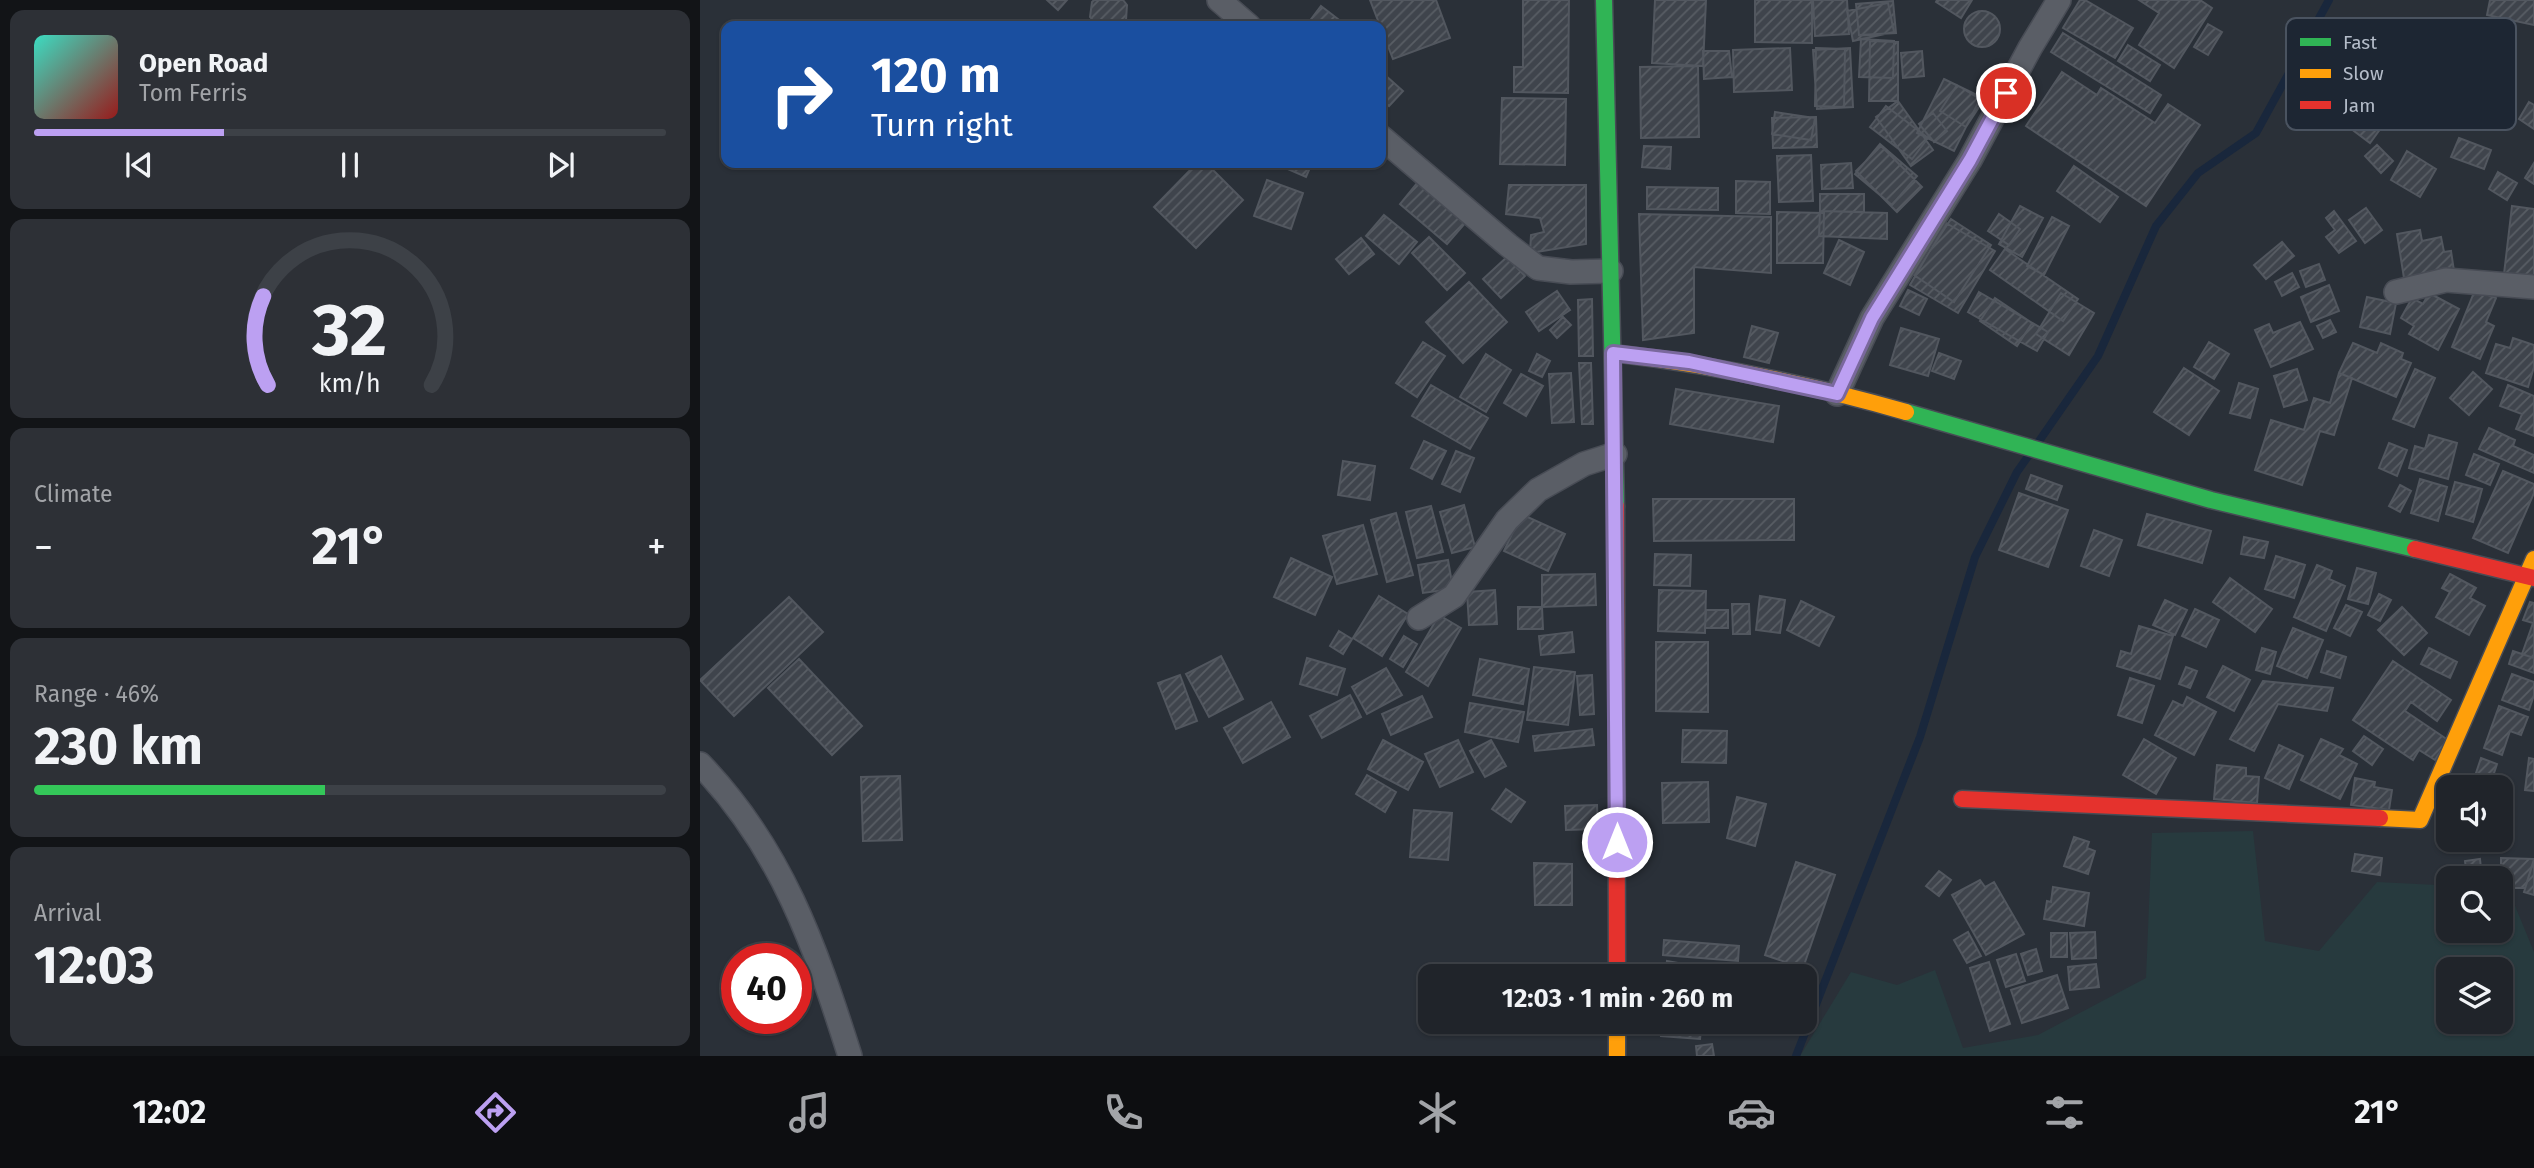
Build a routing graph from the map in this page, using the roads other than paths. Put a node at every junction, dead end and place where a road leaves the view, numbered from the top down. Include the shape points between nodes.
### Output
1 (1219, 0) edge
2 (1604, 0) edge
3 (2059, 0) edge
4 (1244, 21) edge
5 (1386, 141) edge
6 (1611, 271) junction
7 (2534, 287) edge
8 (2396, 292) dead end
9 (1613, 353) junction
10 (1837, 394) junction
11 (1615, 454) junction
12 (2534, 559) edge
13 (2531, 578) edge
14 (1419, 618) dead end
15 (700, 764) edge
16 (1962, 799) dead end
17 (1617, 964) edge
18 (1617, 1034) edge
19 (849, 1056) edge
20 (1617, 1056) edge

1 - 4 street
2 - 6 street
3 - 10 street via 1970,160 1872,318
5 - 6 street via 1538,268
6 - 9 street
7 - 8 street via 2445,279
9 - 10 street via 1689,362
9 - 11 street
10 - 13 street via 2211,500
11 - 14 street via 1584,464 1538,490 1507,520 1454,596
11 - 17 street
12 - 13 street
13 - 16 street via 2420,820
15 - 19 street via 772,857 822,970
18 - 20 street

